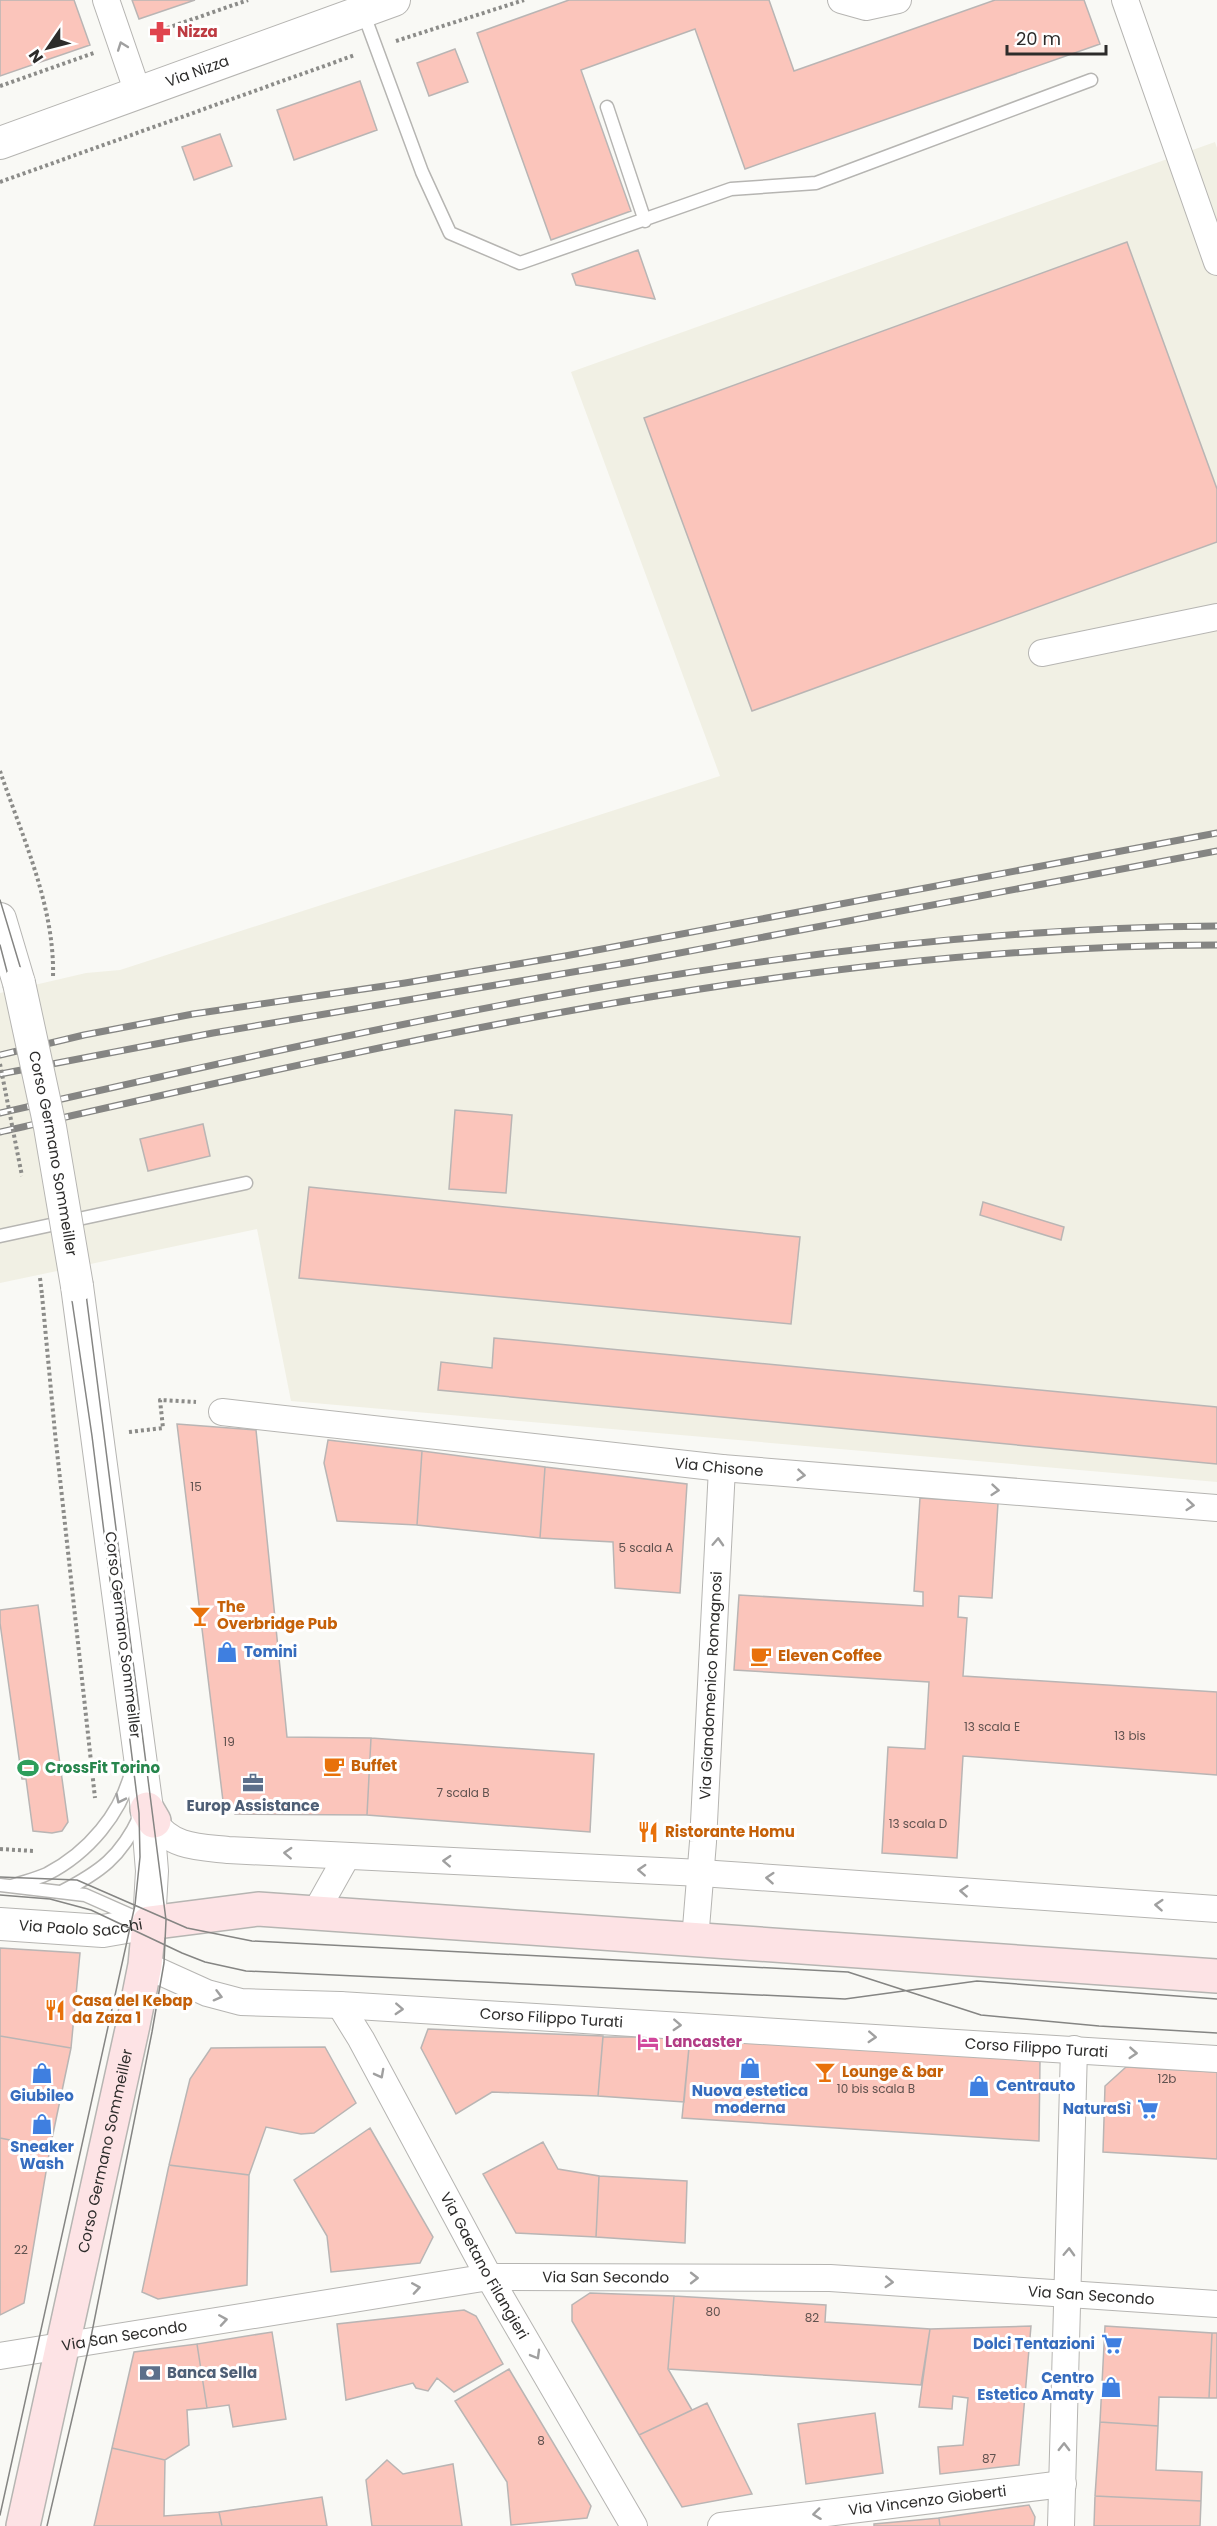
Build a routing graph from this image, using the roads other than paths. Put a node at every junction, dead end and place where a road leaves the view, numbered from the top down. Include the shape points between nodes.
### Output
1 (106, 0) edge
2 (394, 0) edge
3 (841, 0) edge
4 (898, 0) edge
5 (1125, 0) edge
6 (362, 11) junction
7 (1091, 80) dead end
8 (138, 93) junction
9 (607, 107) dead end
10 (0, 142) edge
11 (645, 221) junction
12 (1217, 262) edge
13 (1217, 617) edge
14 (1042, 653) dead end
15 (0, 919) edge
16 (246, 1183) dead end
17 (0, 1236) edge
18 (212, 1407) road end
19 (722, 1468) junction
20 (1217, 1508) edge
21 (137, 1744) junction
22 (149, 1811) junction
23 (347, 1856) junction
24 (701, 1873) junction
25 (6, 1886) edge
26 (61, 1892) junction
27 (1217, 1909) edge
28 (315, 1913) junction
29 (0, 1924) edge
30 (140, 1925) junction
31 (695, 1940) junction
32 (145, 1965) junction
33 (1217, 1976) edge
34 (340, 2005) junction
35 (1074, 2049) junction
36 (1217, 2059) edge
37 (489, 2277) junction
38 (1068, 2292) junction
39 (1217, 2304) edge
40 (63, 2347) junction
41 (0, 2356) edge
42 (1063, 2484) junction
43 (22, 2526) edge
44 (634, 2526) edge
45 (721, 2526) edge
46 (1061, 2526) edge

8 -> 1 street
2 - 6 street, Via Nizza
3 - 4 street via 866,7
5 - 12 street
6 - 8 street, Via Nizza
6 - 11 lane via 422,172 450,232 520,262
7 - 11 lane via 816,183 731,189
8 - 10 street, Via Nizza
9 - 11 lane
13 - 14 street
15 - 21 street, Corso Germano Sommeiller, bridge via 19,983 48,1116 78,1286
16 - 17 lane
18 - 19 street, Via Chisone
19 -> 20 street, Via Chisone
24 -> 19 street, Via Giandomenico Romagnosi
21 - 22 street, Corso Germano Sommeiller
21 -> 25 lane via 129,1781 95,1839 46,1874
23 -> 22 street via 189,1846 169,1837
22 - 26 lane via 109,1863
22 - 30 street, Corso Germano Sommeiller via 152,1871
24 -> 23 street
23 - 28 street
27 -> 24 street
24 - 31 street, Via Giandomenico Romagnosi
25 - 26 lane, Via Paolo Sacchi
26 - 30 lane, Via Paolo Sacchi via 85,1895
28 - 30 main road via 258,1909
28 - 31 main road
29 - 30 street, Via Paolo Sacchi via 94,1931
30 - 32 main road, Corso Germano Sommeiller
31 - 33 main road
32 -> 34 street, Corso Filippo Turati via 207,1993 241,2002
32 - 40 main road, Corso Germano Sommeiller
34 -> 35 street, Corso Filippo Turati
34 -> 37 street, Via Gaetano Filangieri
35 -> 36 street, Corso Filippo Turati
38 -> 35 street
37 -> 38 street, Via San Secondo via 830,2278
40 -> 37 street, Via San Secondo
37 -> 44 street, Via Gaetano Filangieri
38 - 39 street, Via San Secondo
42 -> 38 street
40 - 41 street, Via San Secondo
40 - 43 main road, Corso Germano Sommeiller
42 -> 45 street, Via Vincenzo Gioberti
42 - 46 street

